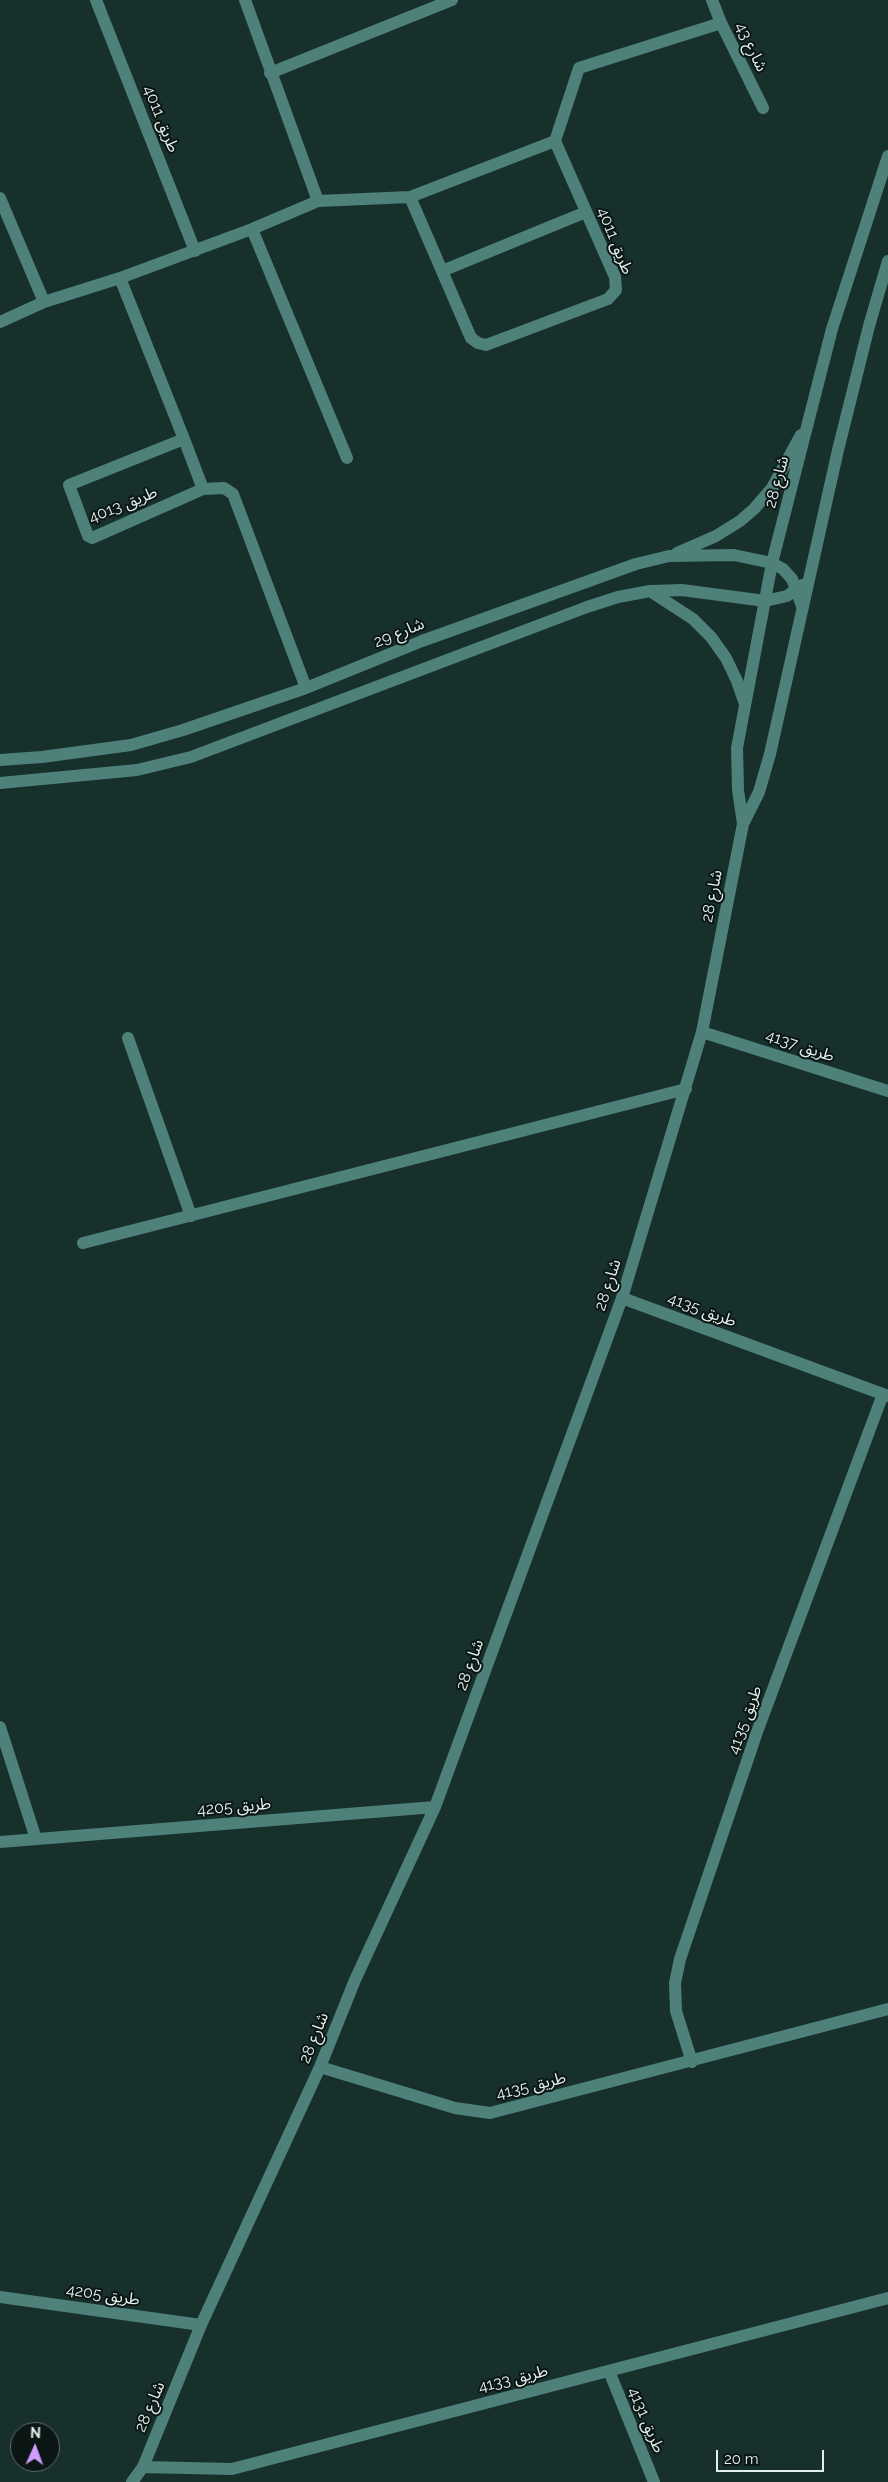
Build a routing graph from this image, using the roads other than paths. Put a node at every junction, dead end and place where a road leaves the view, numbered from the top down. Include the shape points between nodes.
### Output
1 (96, 0) edge
2 (245, 0) edge
3 (452, 0) edge
4 (712, 0) edge
5 (721, 23) junction
6 (270, 73) junction
7 (763, 108) dead end
8 (555, 142) junction
9 (888, 156) edge
10 (410, 197) junction
11 (0, 198) edge
12 (318, 201) junction
13 (586, 212) junction
14 (252, 229) junction
15 (195, 251) junction
16 (888, 261) edge
17 (442, 270) junction
18 (120, 278) junction
19 (44, 302) junction
20 (0, 322) edge
21 (810, 420) junction
22 (184, 439) junction
23 (347, 458) dead end
24 (203, 489) junction
25 (669, 556) junction
26 (772, 563) junction
27 (810, 572) junction
28 (796, 590) junction
29 (650, 591) junction
30 (765, 601) junction
31 (803, 608) junction
32 (306, 688) junction
33 (745, 706) junction
34 (0, 760) edge
35 (0, 783) edge
36 (743, 824) junction
37 (702, 1032) junction
38 (128, 1038) dead end
39 (686, 1089) junction
40 (888, 1091) edge
41 (191, 1216) junction
42 (83, 1243) dead end
43 (622, 1298) junction
44 (886, 1395) edge
45 (0, 1727) edge
46 (435, 1807) junction
47 (36, 1839) junction
48 (0, 1842) edge
49 (888, 2009) edge
50 (692, 2062) junction
51 (320, 2067) junction
52 (0, 2297) edge
53 (888, 2298) edge
54 (201, 2325) junction
55 (608, 2372) junction
56 (143, 2467) junction
57 (132, 2482) edge
58 (654, 2482) edge

1 - 15 street, طريق 4011
2 - 6 street
3 - 6 street
4 - 5 street, شارع 43
5 - 7 street, شارع 43
5 - 8 street via 579,68
6 - 12 street
8 - 10 street
8 - 13 street, طريق 4011
9 - 21 street, شارع 28 via 832,330
10 - 12 street
10 - 17 street, طريق 4011
11 - 19 street
12 - 14 street
13 - 17 street
13 - 17 street, طريق 4011 via 616,277 616,290 608,299 486,345 471,338
14 - 15 street
14 - 23 street
15 - 18 street
16 - 27 street, شارع 28 via 869,326
18 - 19 street
18 - 22 street
19 - 20 street
21 - 25 street via 772,488 754,509 716,536
21 - 26 street, شارع 28
22 - 24 street
22 - 24 street, طريق 4013 via 69,485 69,488 88,536 92,538
24 - 32 street via 224,488 233,494
25 - 26 street, شارع 29 via 734,555
25 - 32 street, شارع 29 via 636,564 422,641
26 - 28 street via 783,569
26 - 30 street, شارع 28
27 - 28 street
27 - 31 street, شارع 28
28 - 30 street via 776,600
28 - 31 street
29 - 30 street via 682,590
29 - 33 street via 693,619 711,637 738,681
29 - 35 street via 587,607 191,757 137,770
30 - 33 street, شارع 28
31 - 36 street, شارع 28 via 759,792
32 - 34 street, شارع 29 via 184,730 131,744
33 - 36 street, شارع 28 via 737,748
36 - 37 street, شارع 28
37 - 39 street, شارع 28
37 - 40 street, طريق 4137
38 - 41 street
39 - 41 street
39 - 43 street, شارع 28
41 - 42 street
43 - 44 street, طريق 4135
43 - 46 street, شارع 28
44 - 50 street, طريق 4135 via 757,1732 680,1960 675,1982 676,2011
45 - 47 street
46 - 47 street, طريق 4205
46 - 51 street, شارع 28 via 355,1980
47 - 48 street, طريق 4205
49 - 50 street, طريق 4135
50 - 51 street, طريق 4135 via 490,2113 455,2108
51 - 54 street, شارع 28
52 - 54 street, طريق 4205
53 - 55 street, طريق 4133
54 - 56 street, شارع 28
55 - 56 street, طريق 4133 via 232,2469
55 - 58 street, طريق 4131
56 - 57 street, شارع 28

